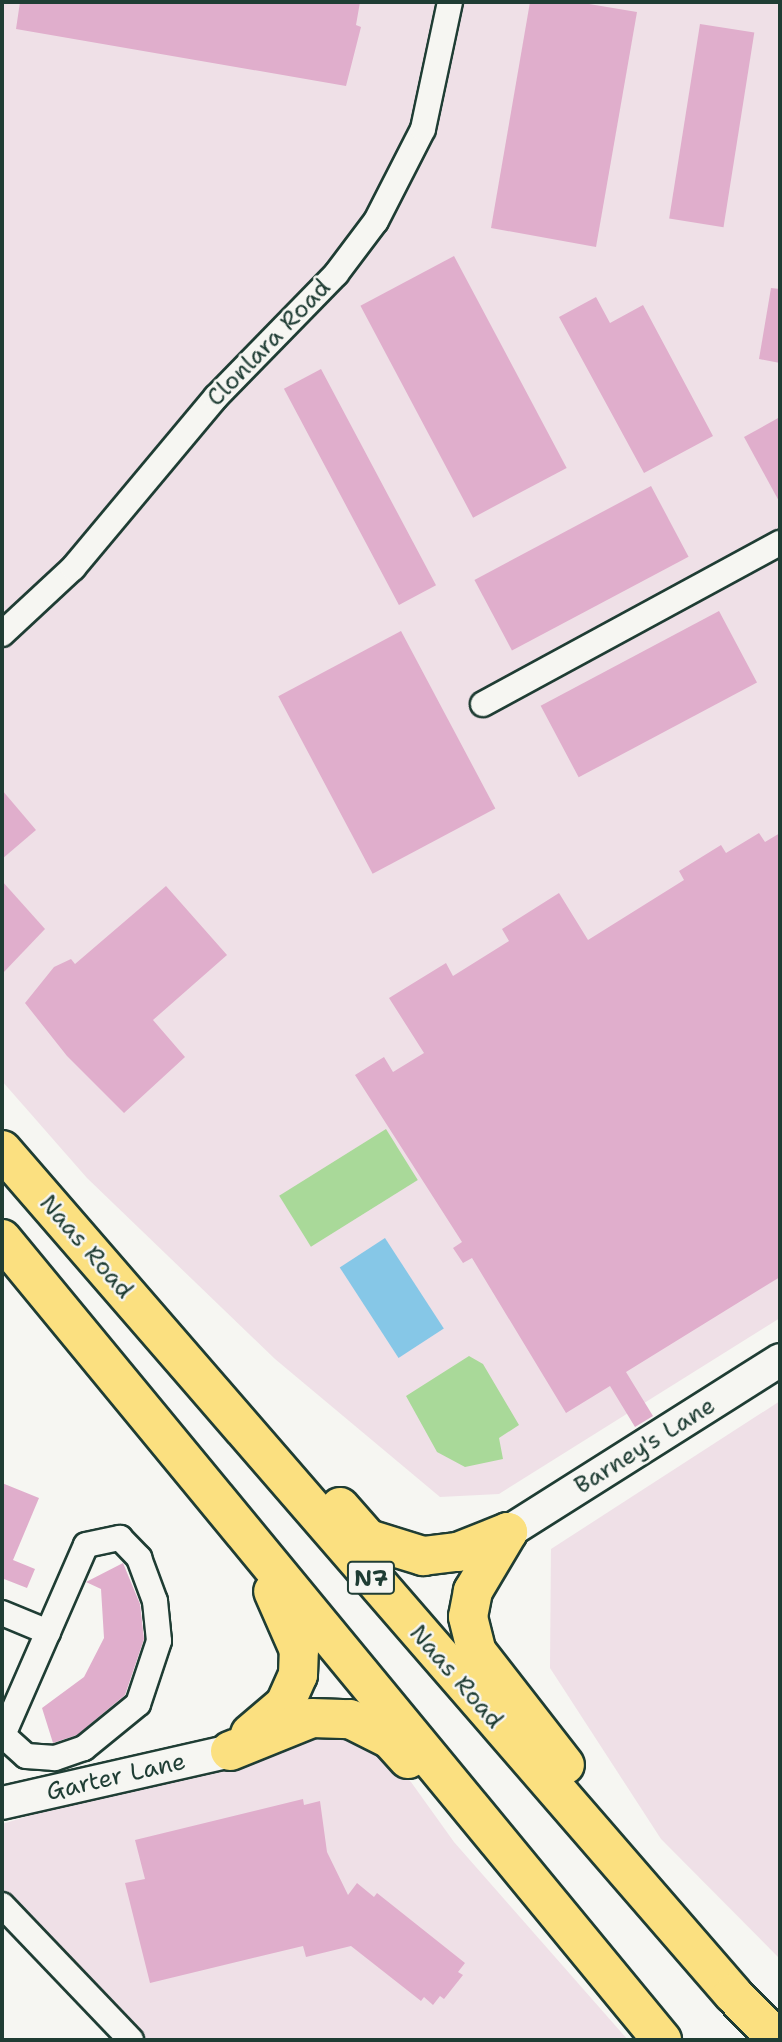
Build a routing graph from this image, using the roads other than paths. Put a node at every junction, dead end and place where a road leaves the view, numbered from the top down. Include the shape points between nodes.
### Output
1 (450, 2) edge
2 (780, 543) edge
3 (2, 634) edge
4 (483, 704) dead end
5 (7, 1155) edge
6 (2, 1238) edge
7 (780, 1360) edge
8 (180, 1455) junction
9 (508, 1532) junction
10 (2, 1613) edge
11 (48, 1632) junction
12 (230, 1751) junction
13 (2, 1803) edge
14 (531, 1886) junction
15 (2, 1905) edge
16 (733, 1994) junction
17 (131, 2040) edge
18 (662, 2040) edge
19 (778, 2040) edge

1 - 3 street, Clonlara Road via 423,129 376,221 336,274 216,397 73,568
2 - 4 street
5 - 9 highway, N7 via 167,1308 368,1539 399,1552 444,1556
5 - 16 highway, Naas Road / N7
6 - 8 highway
7 - 9 street, Barney's Lane
8 - 12 highway via 283,1606 299,1650 298,1675 285,1704
8 - 14 highway
9 - 16 highway, N7 via 473,1591 468,1617 477,1652
10 - 11 street
11 - 11 street via 3,1735 26,1756 55,1758 84,1748 138,1704 159,1641 155,1601 139,1558 120,1538 86,1545
12 - 13 street, Garter Lane
12 - 14 highway via 312,1718 350,1719 390,1739 475,1835
14 - 18 highway
15 - 17 street
16 - 19 highway, Naas Road / N7

